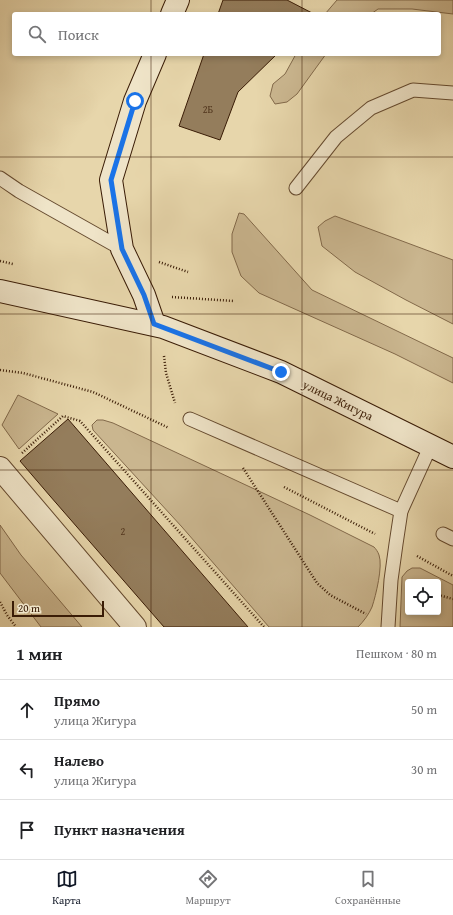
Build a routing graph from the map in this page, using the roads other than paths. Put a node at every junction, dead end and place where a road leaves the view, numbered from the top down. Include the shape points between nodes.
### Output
1 (178, 0) edge
2 (173, 12) edge
3 (154, 56) edge
4 (453, 93) edge
5 (0, 178) edge
6 (296, 188) dead end
7 (122, 249) junction
8 (0, 291) edge
9 (158, 326) junction
10 (190, 419) dead end
11 (431, 445) junction
12 (453, 457) edge
13 (1, 470) edge
14 (401, 511) junction
15 (388, 626) edge
16 (135, 627) edge

1 - 2 main road
3 - 7 main road via 135,101 111,180
4 - 6 lane via 413,90 371,108 336,137
5 - 7 lane
7 - 9 main road
8 - 9 main road, улица Жигура
9 - 11 main road, улица Жигура via 281,372
10 - 14 lane
11 - 12 main road, улица Жигура
11 - 14 lane
13 - 16 main road
14 - 15 lane via 391,580

